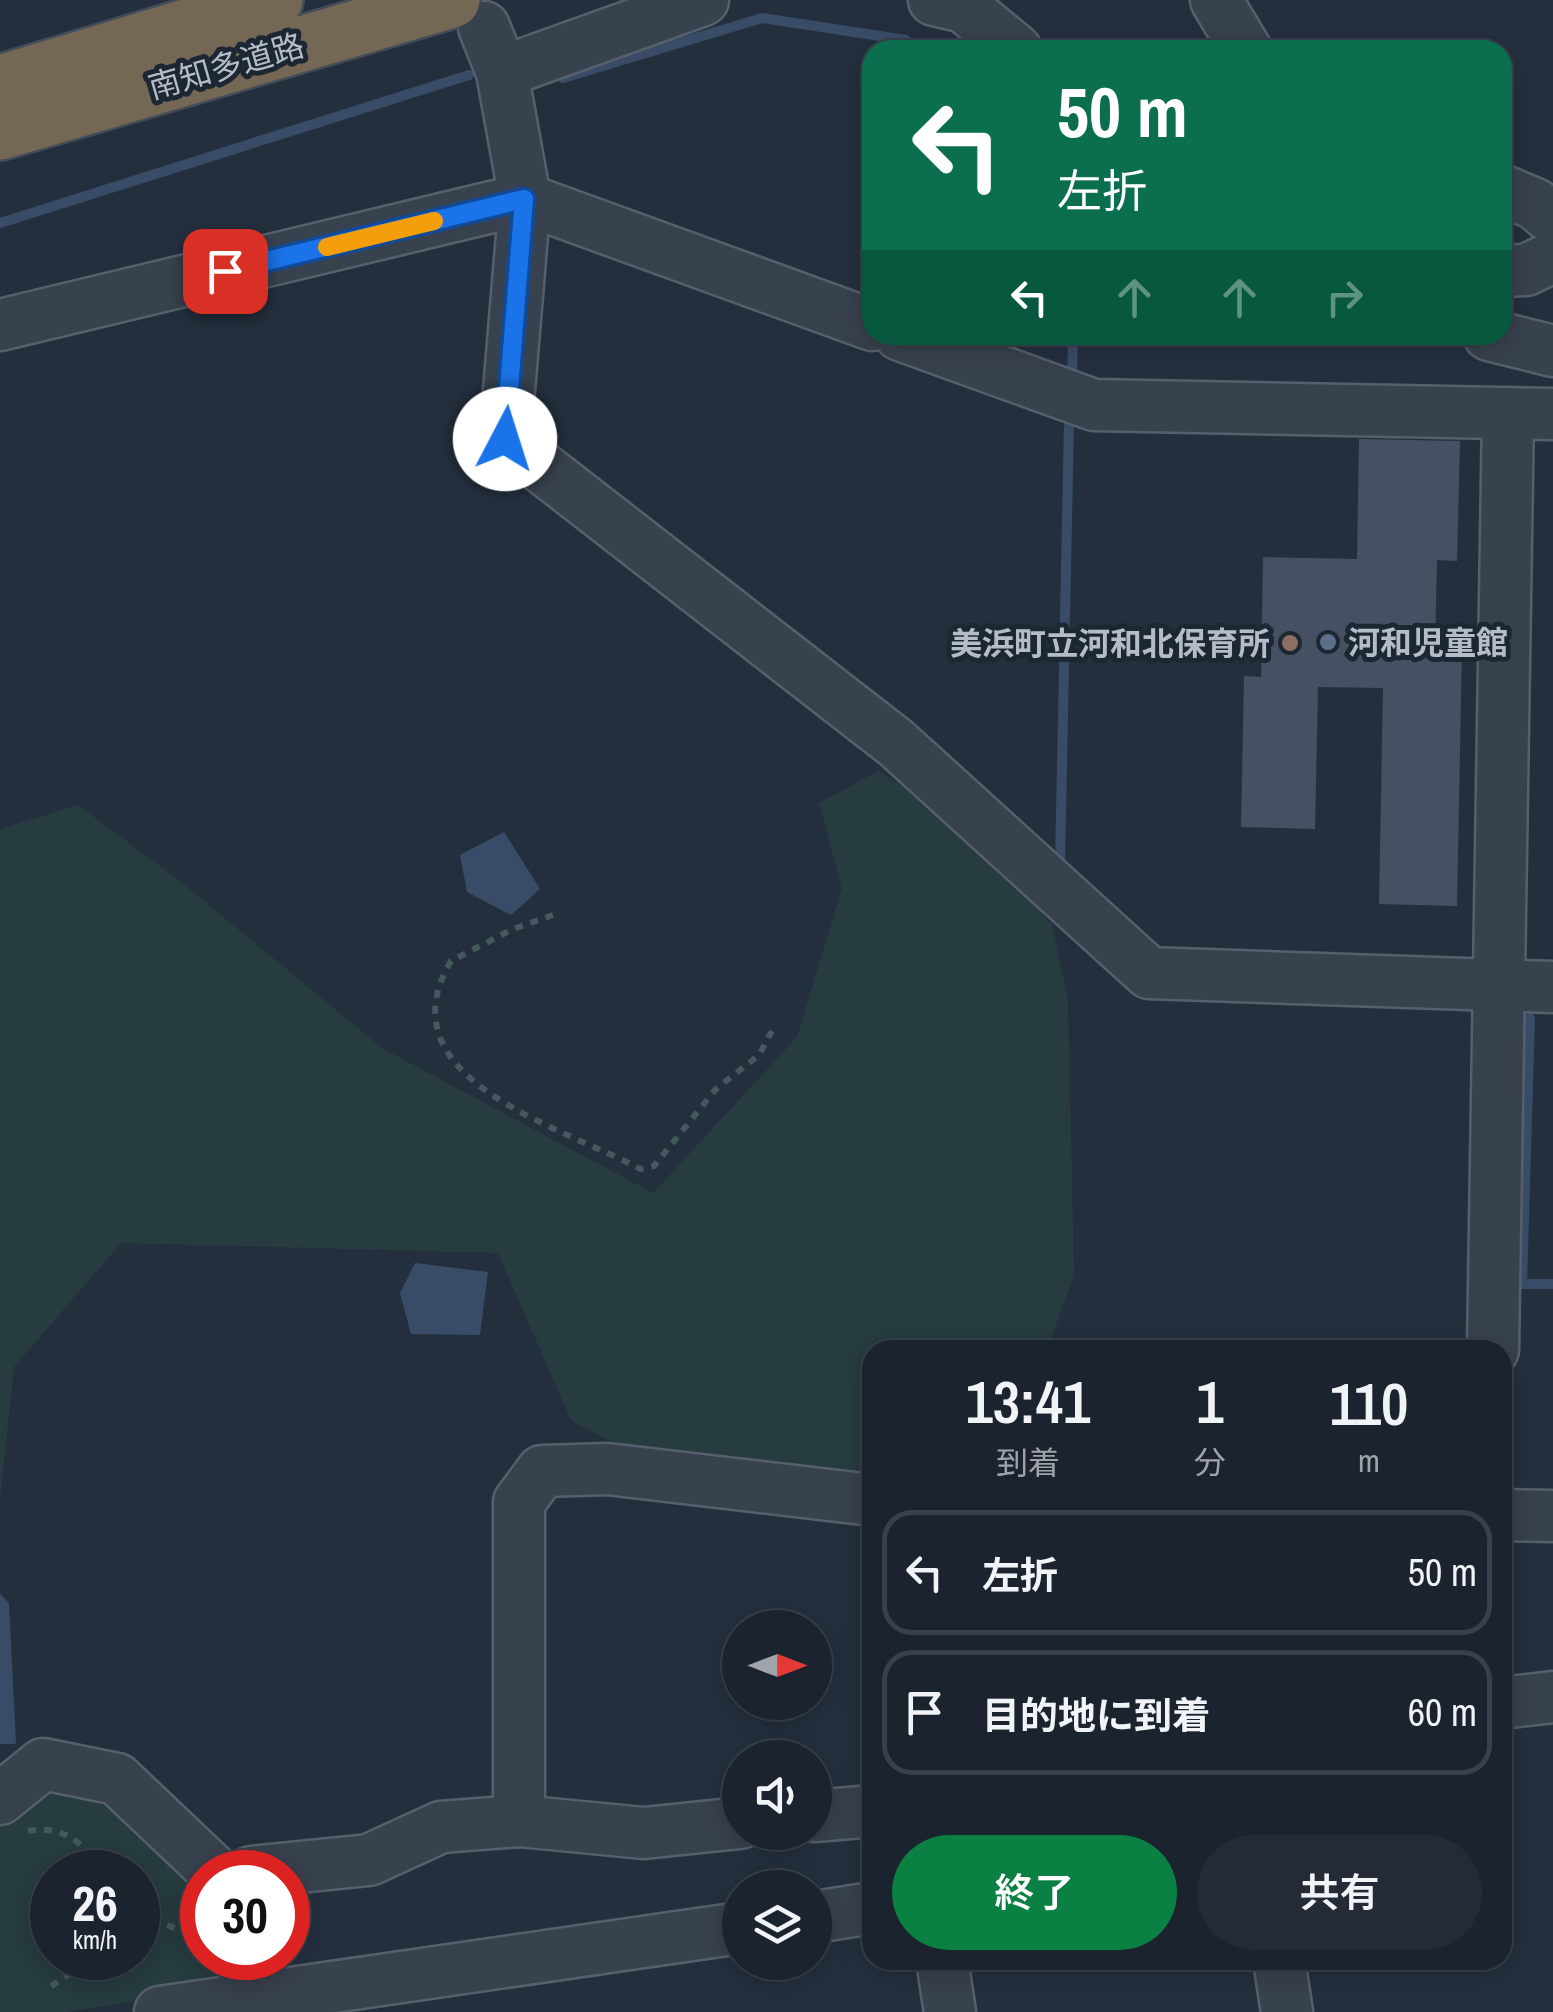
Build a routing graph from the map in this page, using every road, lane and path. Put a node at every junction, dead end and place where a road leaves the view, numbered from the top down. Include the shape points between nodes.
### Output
1 (276, 0) edge
2 (702, 0) edge
3 (934, 0) edge
4 (1216, 0) edge
5 (479, 33) edge
6 (1004, 40) edge
7 (1240, 40) edge
8 (0, 83) edge
9 (0, 132) edge
10 (1512, 194) edge
11 (524, 199) junction
12 (1553, 218) edge
13 (1553, 256) edge
14 (1512, 271) edge
15 (862, 321) edge
16 (0, 325) edge
17 (1512, 341) edge
18 (928, 345) edge
19 (1553, 351) edge
20 (1530, 413) edge
21 (553, 915) dead end
22 (1502, 985) junction
23 (1553, 986) edge
24 (772, 1029) dead end
25 (1493, 1340) edge
26 (862, 1499) edge
27 (1512, 1514) edge
28 (1553, 1516) edge
29 (1553, 1697) edge
30 (1512, 1702) edge
31 (862, 1811) edge
32 (832, 1814) edge
33 (7, 1816) edge
34 (520, 1821) junction
35 (722, 1826) edge
36 (89, 1850) edge
37 (192, 1850) edge
38 (310, 1866) edge
39 (862, 1910) edge
40 (832, 1914) edge
41 (722, 1931) edge
42 (944, 1970) edge
43 (1280, 1970) edge
44 (60, 1980) edge
45 (51, 1986) dead end
46 (160, 2012) edge
47 (950, 2012) edge
48 (1286, 2012) edge

1 - 8 highway, 南知多道路
2 - 5 street
3 - 6 street via 964,7
4 - 7 street
5 - 9 highway, 南知多道路
5 - 11 street
10 - 12 street
11 - 15 street
11 - 16 street
11 - 22 street via 505,439 896,742 1149,973
13 - 14 street
17 - 19 street
18 - 20 street via 1094,405
20 - 22 street
21 - 24 path via 451,960 436,996 436,1018 452,1062 494,1098 543,1125 640,1170 654,1166 716,1089 759,1054
22 - 23 street
22 - 25 street
26 - 34 street via 607,1468 542,1471 519,1502
27 - 28 street
29 - 30 street
31 - 32 street
33 - 36 path
33 - 37 street via 43,1764 117,1779
34 - 35 street via 644,1833
34 - 38 street via 441,1826 369,1860
39 - 40 street
41 - 46 street
42 - 47 street
43 - 48 street
44 - 45 path

